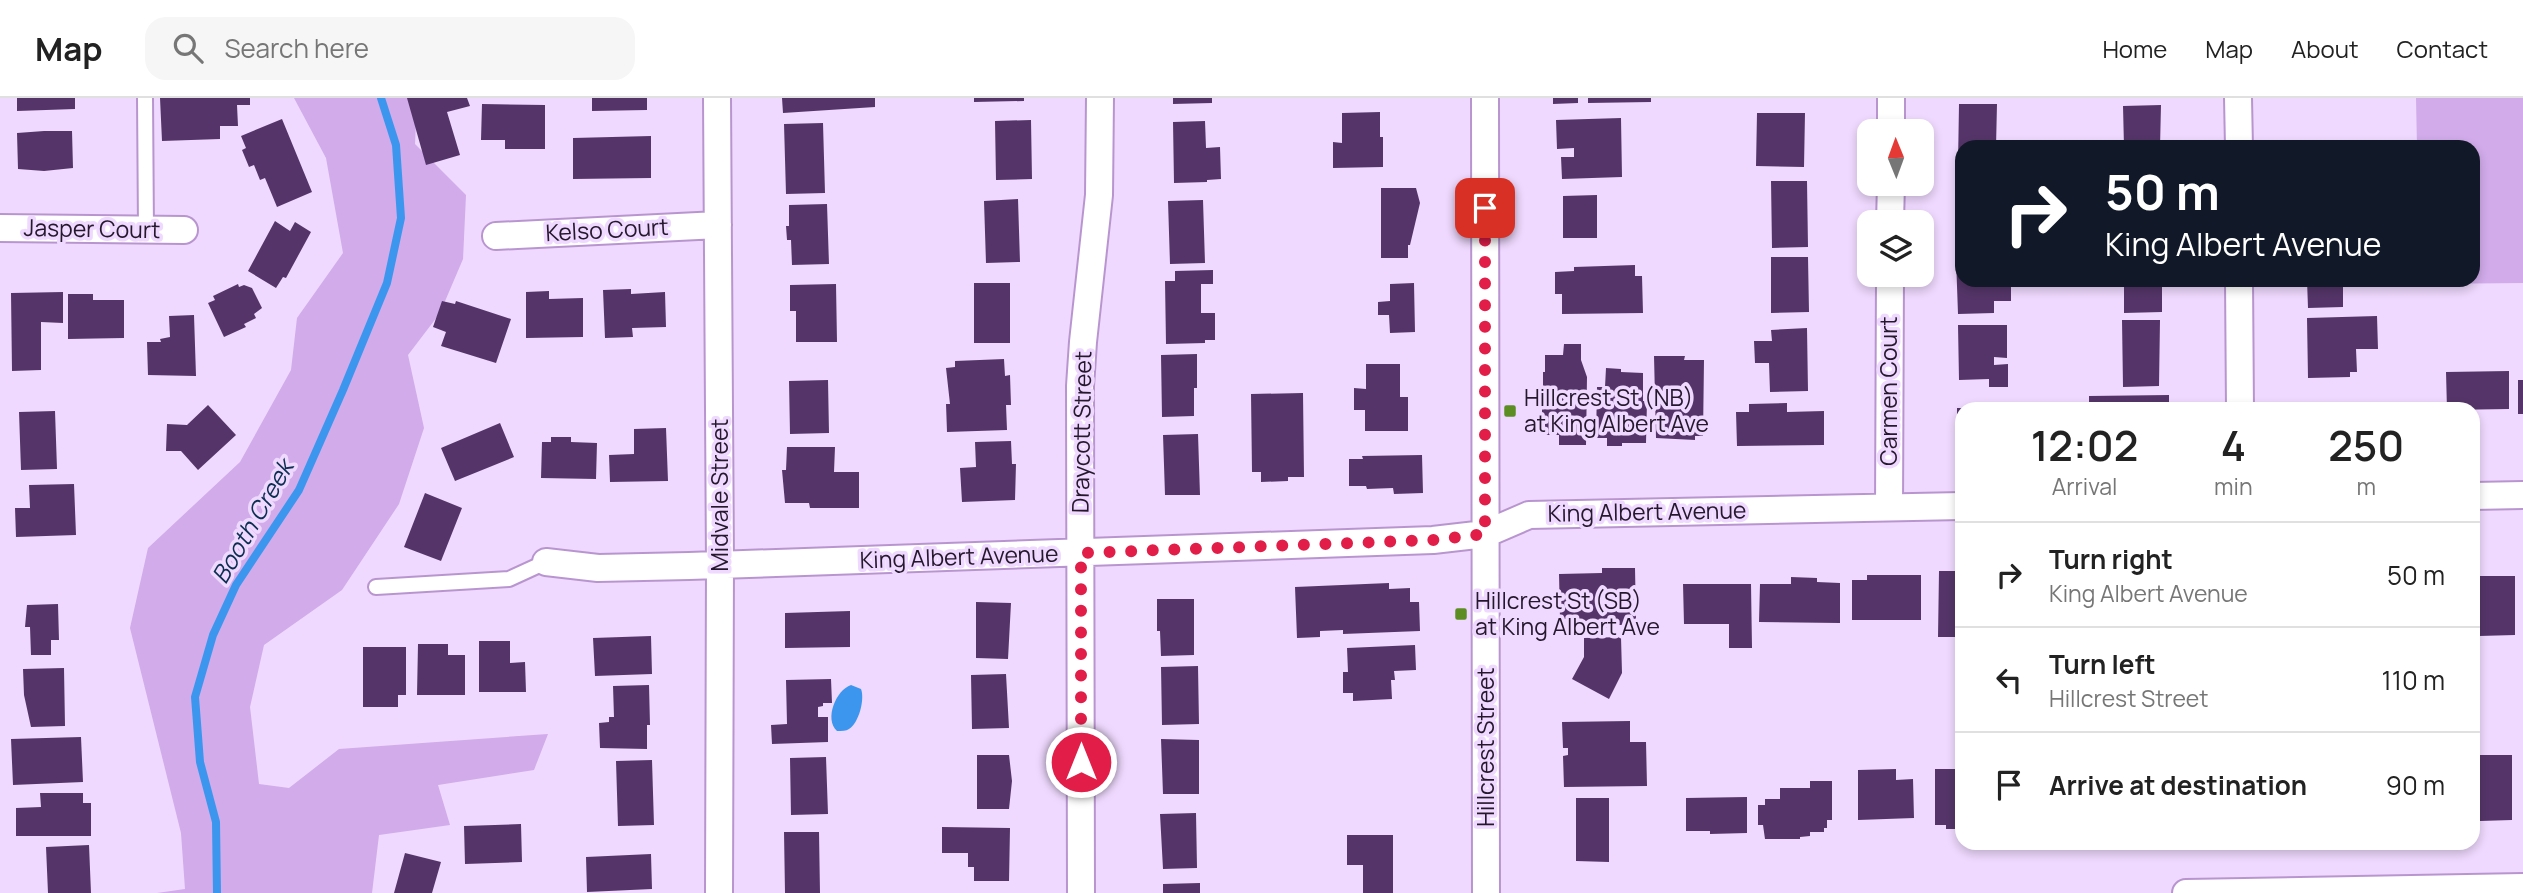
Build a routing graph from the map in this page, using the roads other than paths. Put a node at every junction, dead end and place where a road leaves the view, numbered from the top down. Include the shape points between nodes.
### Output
1 (145, 98) edge
2 (717, 98) edge
3 (1100, 98) edge
4 (1485, 98) edge
5 (1891, 98) edge
6 (2238, 98) edge
7 (1891, 119) edge
8 (2239, 140) edge
9 (718, 225) junction
10 (0, 228) edge
11 (146, 230) junction
12 (184, 230) dead end
13 (496, 236) dead end
14 (1890, 287) edge
15 (2239, 287) edge
16 (2240, 402) edge
17 (2523, 495) edge
18 (2480, 496) edge
19 (1955, 506) edge
20 (1889, 507) junction
21 (1485, 534) junction
22 (1081, 553) junction
23 (546, 562) joint
24 (720, 565) junction
25 (376, 587) dead end
26 (2523, 887) edge
27 (719, 893) edge
28 (1081, 893) edge
29 (1486, 893) edge
30 (2186, 893) edge

1 - 11 lane
2 - 9 street, Midvale Street
3 - 22 street, Draycott Street via 1099,195 1081,363
4 - 21 street, Hillcrest Street
5 - 7 street
6 - 8 street
9 - 13 street, Kelso Court
9 - 24 street, Midvale Street
10 - 11 street, Jasper Court
11 - 12 street, Jasper Court
14 - 20 street, Carmen Court
15 - 16 street
17 - 18 street
19 - 20 street, King Albert Avenue
20 - 21 street, King Albert Avenue via 1529,514
21 - 22 street, King Albert Avenue via 1433,540
21 - 29 street, Hillcrest Street
22 - 24 street, King Albert Avenue
22 - 28 street, Draycott Street
23 - 24 street, King Albert Avenue via 598,568
23 - 25 lane, King Albert Avenue via 509,579
24 - 27 street, Midvale Street
26 - 30 street

